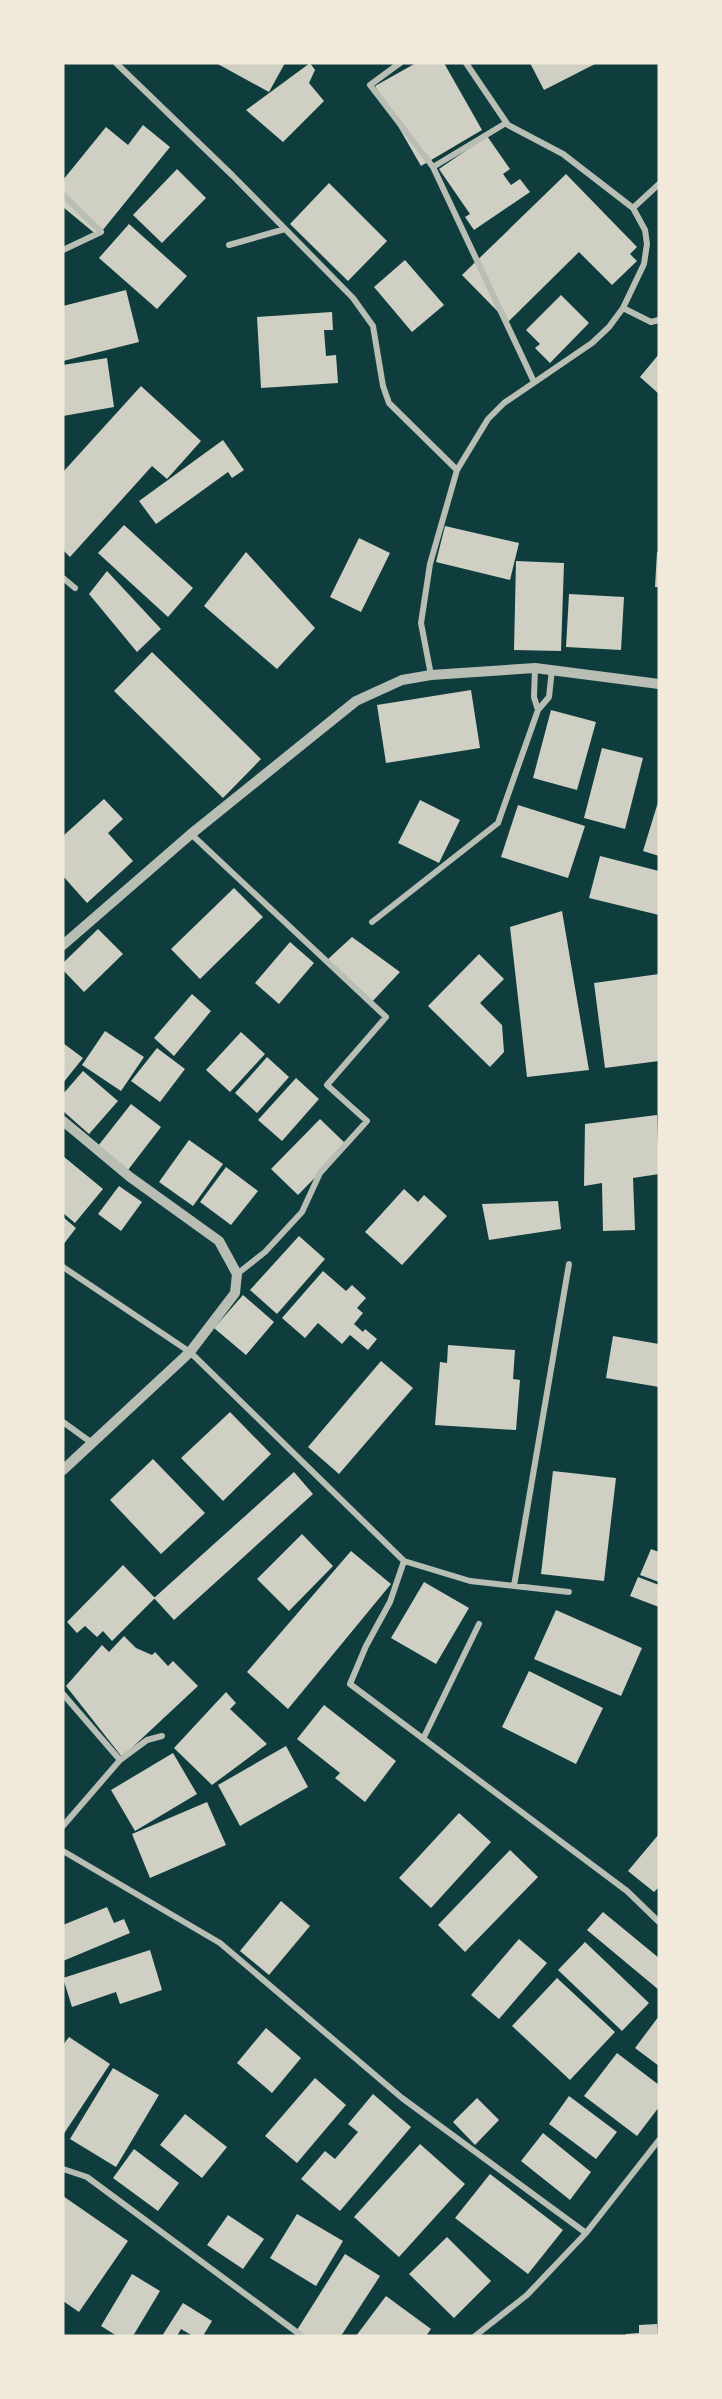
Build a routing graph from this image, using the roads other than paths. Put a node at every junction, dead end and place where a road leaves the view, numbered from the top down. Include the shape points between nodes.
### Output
1 (116, 63) edge
2 (400, 63) edge
3 (466, 63) edge
4 (507, 123) junction
5 (433, 167) junction
6 (659, 184) edge
7 (63, 195) edge
8 (633, 208) junction
9 (285, 229) junction
10 (229, 245) dead end
11 (63, 250) edge
12 (623, 308) junction
13 (659, 320) edge
14 (534, 382) junction
15 (457, 470) junction
16 (63, 578) edge
17 (75, 588) dead end
18 (536, 668) junction
19 (552, 669) junction
20 (431, 675) junction
21 (659, 684) edge
22 (538, 710) junction
23 (191, 834) junction
24 (372, 922) dead end
25 (63, 945) edge
26 (63, 1121) edge
27 (569, 1264) dead end
28 (63, 1267) edge
29 (237, 1274) junction
30 (190, 1352) junction
31 (63, 1422) edge
32 (92, 1443) junction
33 (63, 1470) edge
34 (404, 1561) junction
35 (514, 1586) junction
36 (569, 1592) dead end
37 (479, 1624) dead end
38 (63, 1694) edge
39 (162, 1736) dead end
40 (423, 1739) junction
41 (120, 1760) junction
42 (63, 1826) edge
43 (63, 1851) edge
44 (659, 1922) edge
45 (659, 2140) edge
46 (63, 2169) edge
47 (586, 2233) junction
48 (302, 2336) edge
49 (475, 2336) edge

1 - 9 street
2 - 5 street via 370,85
3 - 4 street
4 - 5 street
4 - 8 street via 563,154
5 - 14 street
6 - 8 street
7 - 11 street via 101,232
8 - 12 street via 647,244 644,264
9 - 10 street
9 - 15 street via 353,298 373,326 389,403
12 - 13 street via 651,322
12 - 14 street via 592,343
14 - 15 street via 488,419
15 - 20 street via 430,564 421,623
16 - 17 street
18 - 19 street
18 - 20 street
18 - 22 street via 534,697
19 - 21 street
19 - 22 street via 549,698
20 - 23 street via 402,680 356,701
22 - 24 street via 498,823
23 - 25 street
23 - 29 street via 386,1017 327,1085 367,1121 320,1173 302,1212 265,1252
26 - 29 street via 130,1177 219,1241
27 - 35 street
28 - 30 street
29 - 30 street via 235,1293
30 - 32 street
30 - 34 street
31 - 32 street
32 - 33 street
34 - 35 street via 470,1581
34 - 40 street via 390,1602 350,1684
35 - 36 street
37 - 40 street
38 - 41 street
39 - 41 street via 147,1740
40 - 44 street via 627,1891
41 - 42 street
43 - 47 street via 220,1943 402,2098
45 - 47 street
46 - 48 street via 87,2177
47 - 49 street via 527,2295

